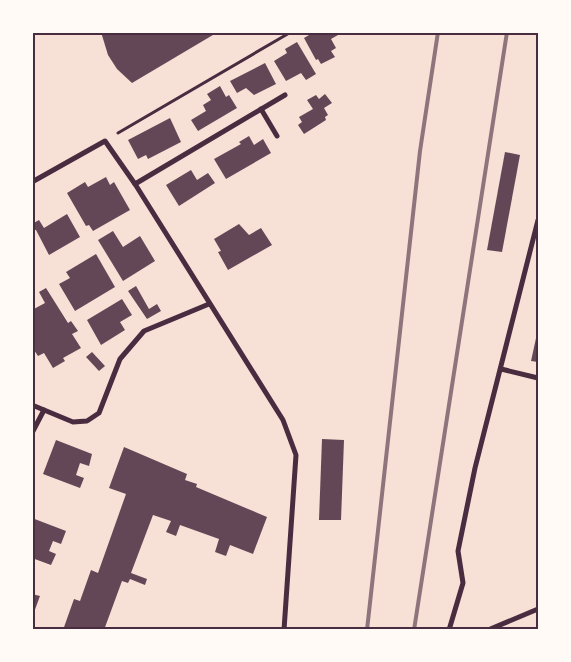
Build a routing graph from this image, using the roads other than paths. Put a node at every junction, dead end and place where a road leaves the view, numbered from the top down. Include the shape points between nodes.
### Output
1 (285, 95) dead end
2 (261, 109) junction
3 (277, 136) dead end
4 (32, 182) edge
5 (135, 184) junction
6 (538, 220) edge
7 (209, 304) junction
8 (501, 369) junction
9 (538, 378) edge
10 (32, 406) edge
11 (44, 410) junction
12 (32, 433) edge
13 (538, 609) edge
14 (284, 630) edge
15 (449, 630) edge
16 (488, 630) edge

1 - 2 street
2 - 3 street
2 - 5 street
4 - 5 street via 105,141
5 - 7 street
6 - 8 street
7 - 11 street via 144,330 120,359 99,413 86,421 73,422
7 - 14 street via 283,420 296,455
8 - 9 street
8 - 15 street via 475,468 458,551 463,583
10 - 11 street
11 - 12 street
13 - 16 street

